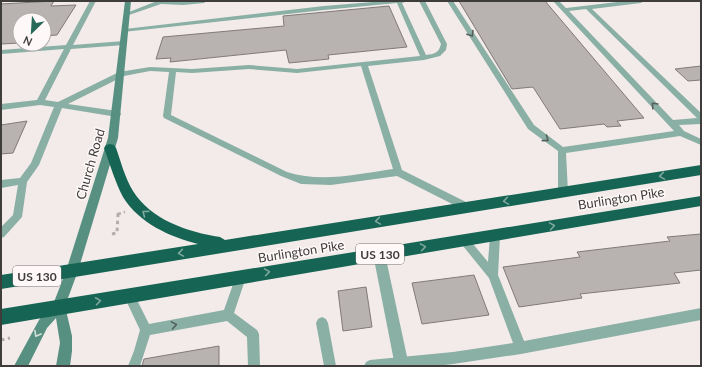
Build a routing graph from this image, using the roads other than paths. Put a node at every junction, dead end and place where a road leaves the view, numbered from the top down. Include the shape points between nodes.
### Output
1 (93, 1) edge
2 (128, 1) edge
3 (204, 1) edge
4 (405, 1) edge
5 (422, 1) edge
6 (450, 1) edge
7 (556, 1) edge
8 (641, 1) edge
9 (183, 2) edge
10 (399, 2) edge
11 (587, 7) junction
12 (564, 10) junction
13 (127, 14) junction
14 (125, 31) junction
15 (124, 43) junction
16 (68, 47) junction
17 (1, 52) edge
18 (424, 58) junction
19 (364, 65) junction
20 (173, 70) junction
21 (122, 74) junction
22 (40, 102) junction
23 (60, 105) junction
24 (1, 107) edge
25 (117, 114) junction
26 (701, 118) edge
27 (701, 121) edge
28 (672, 123) junction
29 (681, 133) junction
30 (701, 142) edge
31 (110, 148) junction
32 (562, 150) junction
33 (701, 170) edge
34 (398, 172) junction
35 (23, 181) junction
36 (1, 184) edge
37 (563, 192) junction
38 (701, 201) edge
39 (467, 207) junction
40 (1, 234) edge
41 (495, 236) junction
42 (464, 241) junction
43 (233, 245) junction
44 (378, 254) junction
45 (72, 271) junction
46 (493, 275) junction
47 (241, 277) junction
48 (1, 282) edge
49 (129, 296) junction
50 (59, 306) junction
51 (701, 314) edge
52 (228, 315) junction
53 (1, 317) edge
54 (322, 323) dead end
55 (146, 330) junction
56 (521, 348) junction
57 (401, 365) edge
58 (21, 366) edge
59 (63, 366) edge
60 (134, 366) edge
61 (254, 366) edge
62 (330, 366) edge
63 (370, 366) edge

1 - 16 lane
2 - 13 main road, Church Road
3 - 9 lane
4 - 10 lane
5 - 18 lane via 444,44 438,55
6 -> 32 lane via 531,127
7 - 12 lane
8 - 11 lane
9 - 13 lane via 160,2
10 - 14 lane
10 - 18 lane
11 - 12 lane
11 - 26 lane
28 -> 12 lane
13 - 14 main road, Church Road
14 - 15 main road, Church Road
15 - 16 lane
15 - 21 main road, Church Road
16 - 17 lane
16 - 22 lane
18 - 19 lane
19 - 20 lane via 297,71 249,67
19 - 34 lane
20 - 21 lane via 150,69
20 - 34 lane via 167,116 284,174 301,180 331,181
21 - 23 lane
21 - 25 main road, Church Road
22 - 23 lane
22 - 24 lane
23 - 25 lane
23 - 35 lane via 35,165
25 - 31 main road, Church Road
27 - 28 lane
28 - 29 lane
29 - 30 lane
29 - 32 lane
43 -> 31 highway via 202,241 148,216 137,207 128,194
31 - 45 main road, Church Road
32 - 37 lane
33 -> 37 highway, Burlington Pike / US 130
34 - 39 lane
35 - 36 lane
35 - 40 lane via 18,217
37 -> 39 highway, Burlington Pike / US 130
41 -> 38 highway, Burlington Pike / US 130
39 -> 43 highway, Burlington Pike / US 130
41 - 42 highway, Burlington Pike / US 130
41 - 46 lane
44 -> 42 highway, Burlington Pike / US 130
42 - 46 lane
43 -> 45 highway, Burlington Pike / US 130
47 -> 44 highway, Burlington Pike / US 130
44 - 57 street
45 - 48 highway, Burlington Pike / US 130
45 - 50 main road, Church Road
46 - 56 lane
47 - 49 highway, Burlington Pike / US 130
47 - 52 lane
50 -> 49 highway, Burlington Pike / US 130
49 - 55 lane
50 - 53 highway, Burlington Pike / US 130
50 -> 58 main road via 43,324
50 - 59 main road via 66,327
51 - 56 lane
55 -> 52 lane
52 - 61 lane via 253,334
54 - 62 lane
55 - 60 lane
56 - 57 lane
57 - 63 lane

